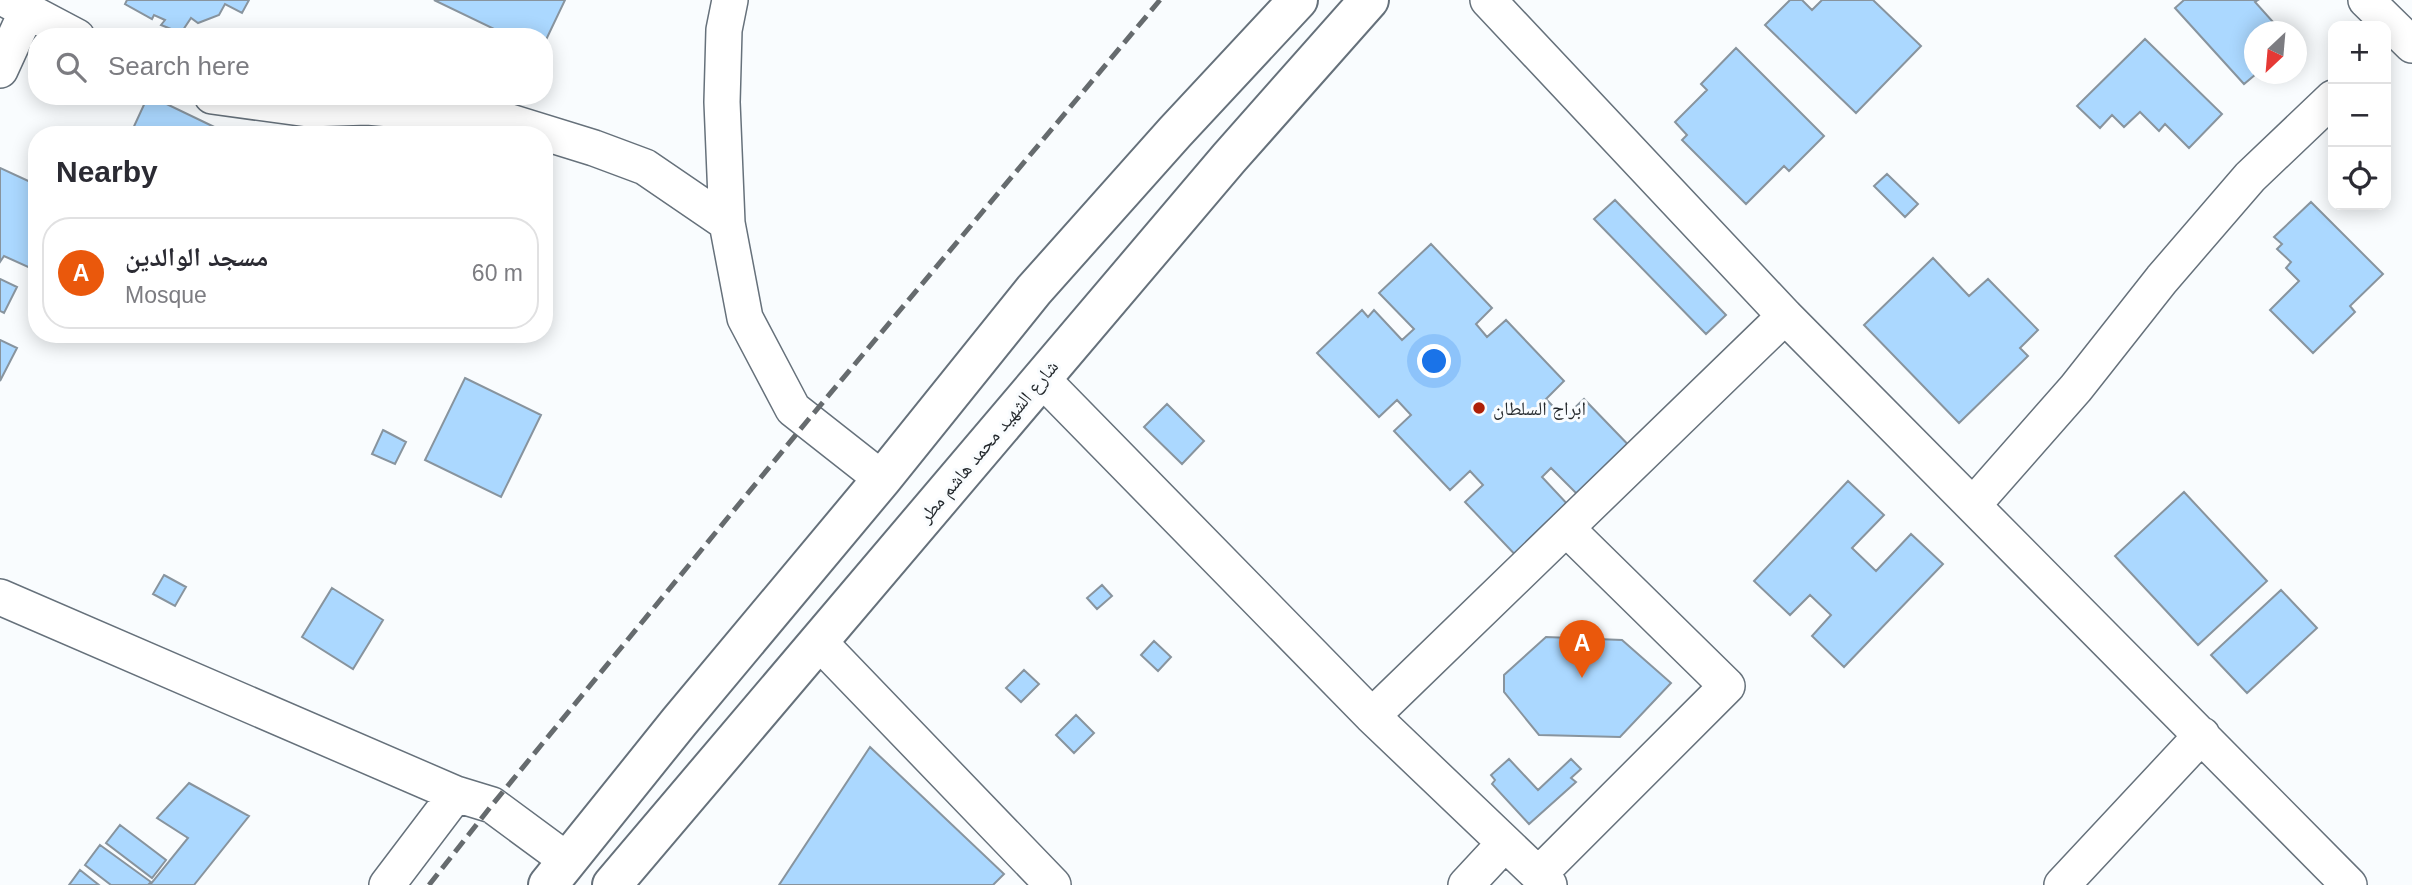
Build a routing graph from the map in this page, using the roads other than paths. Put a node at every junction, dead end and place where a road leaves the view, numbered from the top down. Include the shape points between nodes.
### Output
1 (730, 0) edge
2 (1298, 0) edge
3 (1368, 0) edge
4 (1488, 0) edge
5 (2366, 0) edge
6 (17, 5) edge
7 (60, 28) edge
8 (2402, 36) edge
9 (0, 70) edge
10 (2328, 103) edge
11 (278, 105) edge
12 (523, 126) edge
13 (553, 135) edge
14 (727, 223) junction
15 (1785, 316) junction
16 (1041, 378) junction
17 (882, 479) junction
18 (1973, 505) junction
19 (1566, 528) junction
20 (0, 597) edge
21 (818, 641) junction
22 (1372, 716) junction
23 (2202, 735) junction
24 (456, 794) junction
25 (1505, 843) junction
26 (558, 873) edge
27 (1543, 880) edge
28 (387, 885) edge
29 (612, 885) edge
30 (1054, 885) edge
31 (1466, 885) edge
32 (2062, 885) edge
33 (2349, 885) edge

1 - 14 street via 724,30 722,102
2 - 17 main road via 1034,290
3 - 16 main road, شارع الشهيد محمد هاشم مطر
4 - 15 street
5 - 8 street
6 - 7 street
6 - 9 street
10 - 18 street via 2250,177
11 - 12 street via 497,118
13 - 14 street via 645,167
14 - 17 street via 745,318 793,409
15 - 18 street
15 - 19 street
16 - 21 main road, شارع الشهيد محمد هاشم مطر
16 - 22 street
17 - 26 main road
18 - 23 street
19 - 22 street
19 - 27 street via 1727,685
20 - 24 street
21 - 29 main road, شارع الشهيد محمد هاشم مطر
21 - 30 street
22 - 25 street
23 - 32 street
23 - 33 street
24 - 26 street via 492,804
24 - 28 street
25 - 27 street
25 - 31 street

